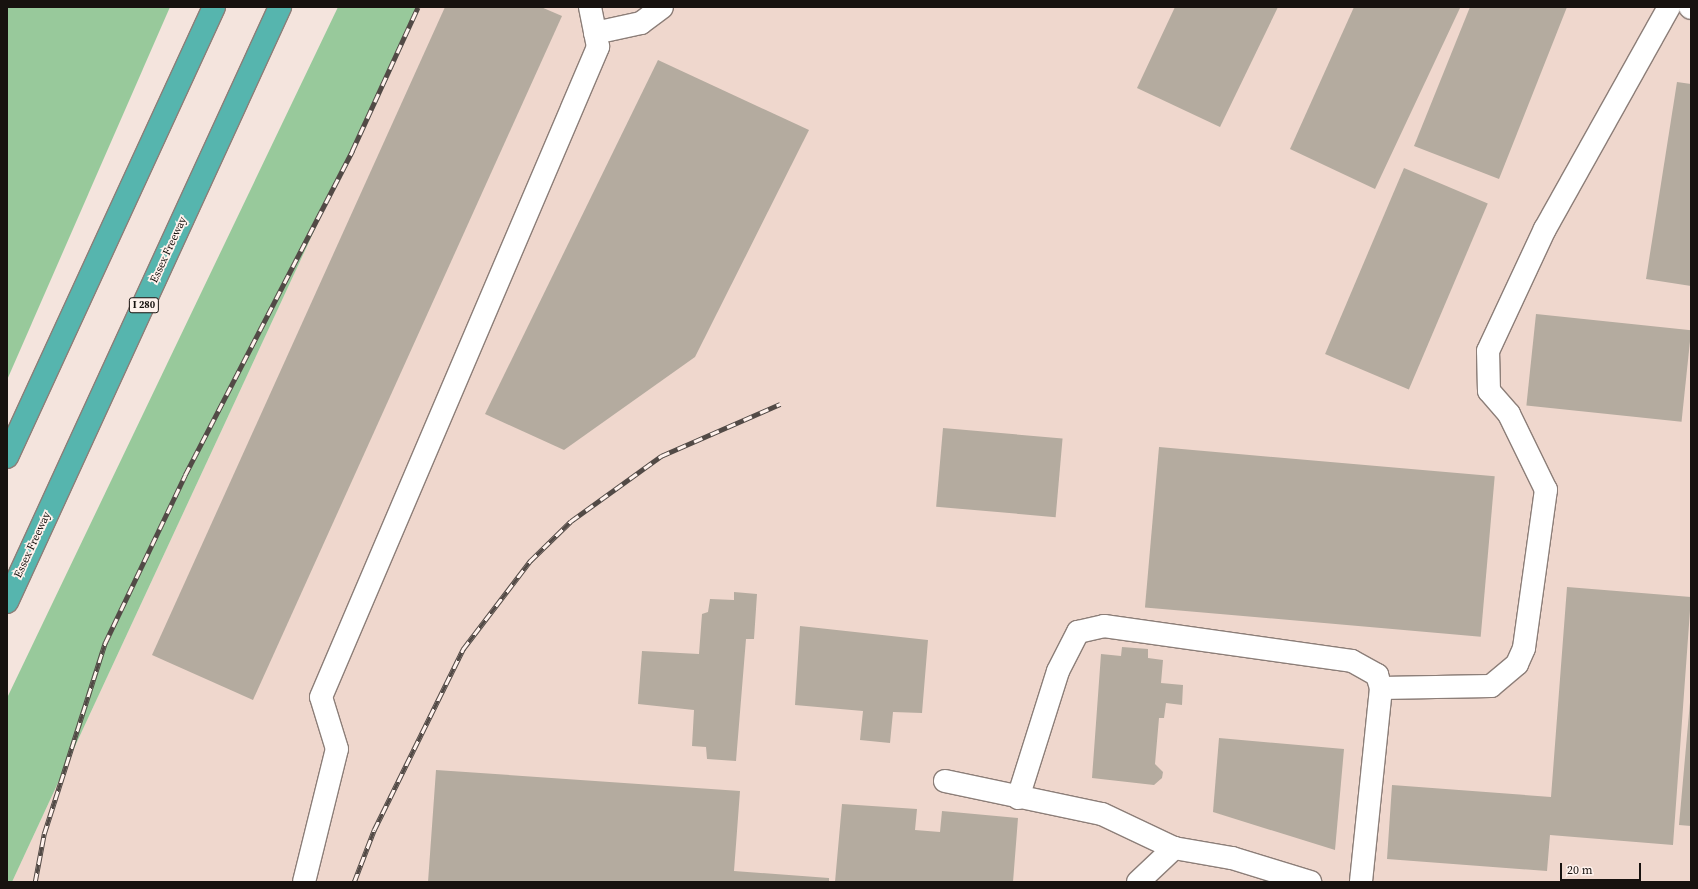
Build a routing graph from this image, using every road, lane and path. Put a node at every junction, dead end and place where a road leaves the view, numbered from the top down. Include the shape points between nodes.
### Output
1 (214, 7) edge
2 (280, 7) edge
3 (590, 7) edge
4 (662, 7) edge
5 (1669, 7) edge
6 (595, 33) junction
7 (7, 457) edge
8 (7, 602) edge
9 (1382, 688) junction
10 (945, 781) dead end
11 (1018, 798) junction
12 (1174, 848) junction
13 (304, 882) edge
14 (1138, 882) edge
15 (1310, 882) edge
16 (1361, 882) edge

1 - 7 highway
2 - 8 highway, Essex Freeway / I 280
3 - 6 street
4 - 6 street via 641,23
5 - 9 street via 1545,229 1488,352 1489,391 1509,414 1546,490 1524,648 1517,664 1491,686
6 - 13 street via 598,47 321,697 336,749
9 - 11 street via 1377,675 1352,661 1092,627 1078,632 1068,648
9 - 16 street
10 - 11 street
11 - 12 street via 1102,814
12 - 14 street
12 - 15 street via 1232,858

